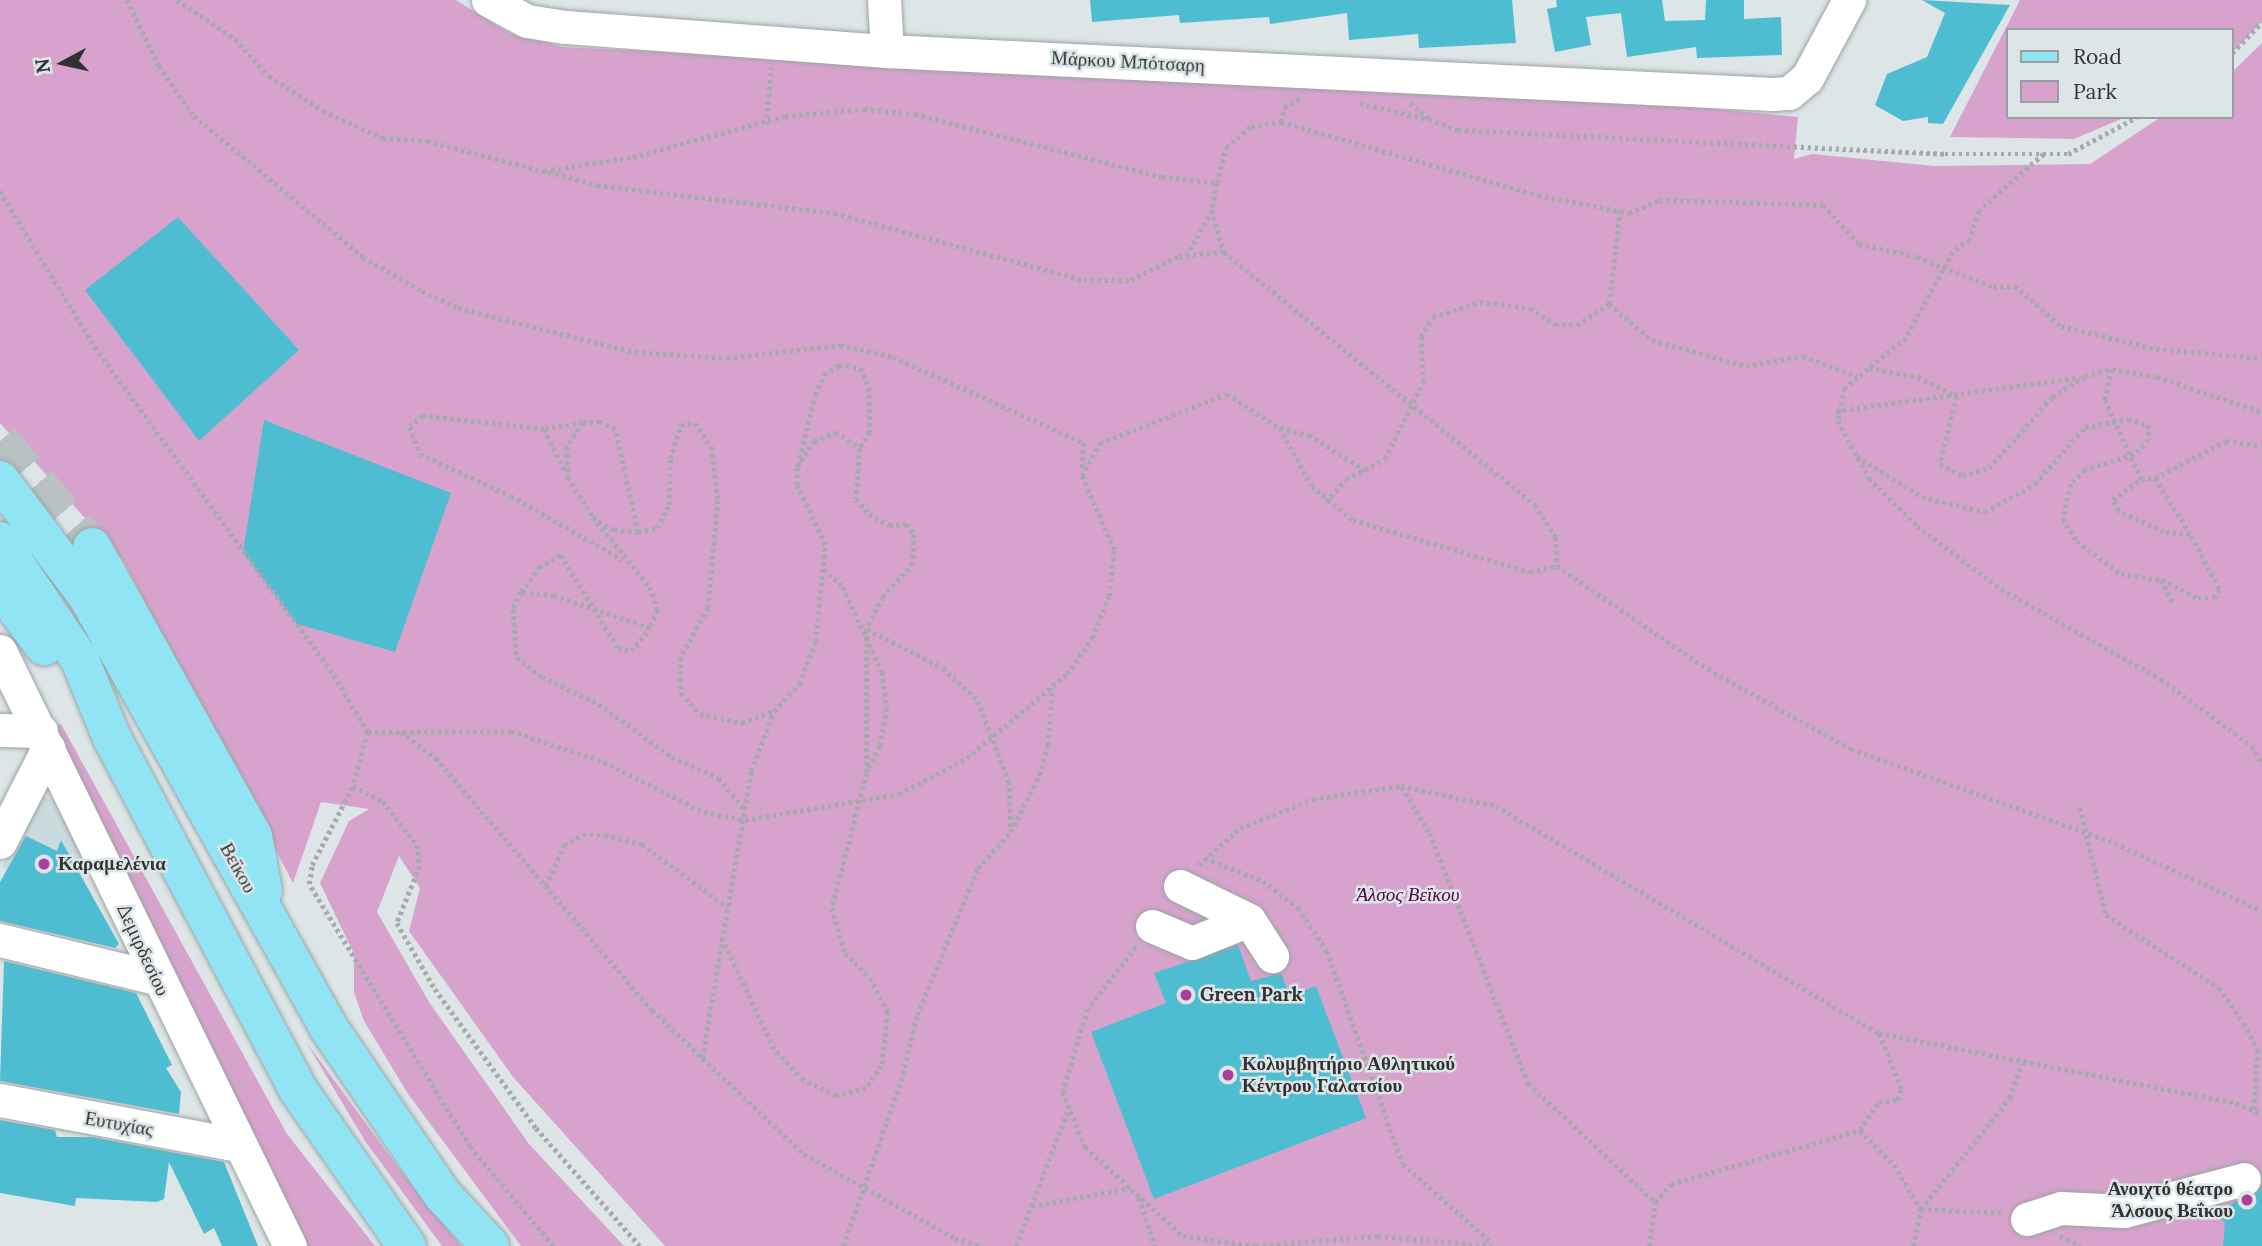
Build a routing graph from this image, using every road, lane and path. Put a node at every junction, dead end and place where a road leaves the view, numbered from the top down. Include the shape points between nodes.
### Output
1 (127, 0) edge
2 (177, 0) edge
3 (488, 0) edge
4 (884, 0) edge
5 (1849, 0) edge
6 (2262, 22) edge
7 (774, 42) junction
8 (887, 51) junction
9 (2234, 51) edge
10 (1394, 74) junction
11 (1308, 94) dead end
12 (1352, 101) dead end
13 (1429, 119) junction
14 (2134, 119) edge
15 (1281, 121) junction
16 (766, 126) junction
17 (2045, 155) junction
18 (544, 171) junction
19 (1216, 183) junction
20 (0, 191) edge
21 (1212, 210) junction
22 (1620, 210) junction
23 (1223, 252) junction
24 (1186, 256) junction
25 (1946, 269) junction
26 (1609, 304) junction
27 (2262, 358) edge
28 (1869, 368) junction
29 (2112, 369) junction
30 (1857, 376) junction
31 (2085, 376) junction
32 (1957, 396) junction
33 (1414, 401) junction
34 (1836, 411) junction
35 (2262, 412) edge
36 (2111, 423) junction
37 (583, 424) junction
38 (1280, 428) junction
39 (544, 429) junction
40 (2262, 446) edge
41 (860, 448) junction
42 (2129, 455) junction
43 (1856, 456) junction
44 (797, 467) junction
45 (1367, 472) junction
46 (1082, 476) junction
47 (568, 477) junction
48 (2155, 478) junction
49 (2141, 479) junction
50 (0, 480) edge
51 (1326, 502) junction
52 (593, 517) junction
53 (638, 532) junction
54 (2190, 534) junction
55 (0, 541) edge
56 (92, 547) tunnel mouth
57 (627, 563) junction
58 (1557, 566) junction
59 (824, 569) junction
60 (2161, 580) junction
61 (0, 587) edge
62 (520, 593) junction
63 (2173, 603) dead end
64 (590, 611) junction
65 (650, 628) junction
66 (866, 629) junction
67 (0, 651) edge
68 (1052, 688) junction
69 (774, 710) junction
70 (0, 730) edge
71 (368, 732) junction
72 (400, 732) junction
73 (112, 738) junction
74 (991, 738) junction
75 (45, 739) junction
76 (2262, 764) edge
77 (867, 773) junction
78 (353, 786) junction
79 (1401, 786) junction
80 (862, 802) junction
81 (2080, 808) dead end
82 (746, 812) junction
83 (745, 820) junction
84 (1011, 831) junction
85 (2086, 832) junction
86 (0, 842) edge
87 (1205, 858) junction
88 (546, 886) junction
89 (1180, 886) joint
90 (727, 907) junction
91 (2262, 911) edge
92 (1249, 920) junction
93 (269, 924) junction
94 (1152, 926) joint
95 (722, 939) junction
96 (0, 940) edge
97 (1272, 956) dead end
98 (156, 978) junction
99 (1879, 1033) junction
100 (2260, 1050) edge
101 (702, 1059) junction
102 (2021, 1064) junction
103 (0, 1100) edge
104 (1069, 1107) junction
105 (2254, 1111) junction
106 (2262, 1114) edge
107 (1860, 1130) junction
108 (239, 1145) junction
109 (2244, 1179) dead end
110 (861, 1187) junction
111 (1130, 1188) junction
112 (1138, 1196) junction
113 (1655, 1202) junction
114 (1031, 1206) junction
115 (1921, 1209) junction
116 (2027, 1219) junction
117 (1495, 1245) edge
118 (290, 1246) edge
119 (407, 1246) edge
120 (490, 1246) edge
121 (552, 1246) edge
122 (640, 1246) edge
123 (843, 1246) edge
124 (982, 1246) edge
125 (1016, 1246) edge
126 (1155, 1246) edge
127 (1649, 1246) edge
128 (1913, 1246) edge
129 (2081, 1246) edge

1 - 46 path via 159,66 194,116 362,257 422,291 458,308 635,352 727,358 840,345 893,357 1084,443
2 - 18 path via 235,39 269,76 323,111 383,138 427,141
3 - 7 street, Μάρκου Μπότσαρη via 541,23
4 - 8 street
5 - 10 street, Μάρκου Μπότσαρη via 1808,78 1789,93
6 - 9 path
7 - 8 street, Μάρκου Μπότσαρη
7 - 16 path
8 - 10 street, Μάρκου Μπότσαρη
10 - 13 path via 1402,93
11 - 15 path via 1284,107
12 - 13 path
13 - 17 path via 1458,130
14 - 17 path via 2080,150
15 - 19 path via 1251,126 1226,146
15 - 22 path via 1538,195
16 - 18 path
16 - 19 path via 785,116 864,109 915,114 1162,177
17 - 25 path via 1979,211 1970,240 1953,252
18 - 24 path via 599,186 837,214 1081,279 1129,281
19 - 21 path
20 - 71 path via 95,347 334,676
21 - 23 path
21 - 24 path
22 - 25 path via 1637,211 1659,200 1823,205 1859,244
22 - 26 path
23 - 24 path
23 - 33 path via 1279,303
25 - 27 path via 1993,287 2015,286 2061,326 2075,330 2156,349
25 - 28 path via 1906,338
26 - 30 path via 1652,340 1746,366 1803,356
26 - 33 path via 1577,325 1555,325 1530,308 1492,303 1444,311 1424,326 1425,370
28 - 30 path
28 - 32 path via 1917,377
29 - 31 path
29 - 35 path via 2157,377
29 - 36 path via 2105,400
30 - 34 path
31 - 32 path
31 - 32 path via 2052,397 1975,476 1940,464
32 - 34 path
33 - 45 path via 1402,413 1385,459
33 - 58 path via 1535,505 1556,537
34 - 43 path
36 - 42 path
36 - 42 path via 2148,425 2149,440
36 - 43 path via 2085,427 2035,484 1985,512 1922,497
37 - 39 path
37 - 47 path via 567,447
37 - 53 path via 615,429
38 - 45 path via 1309,435
38 - 46 path via 1227,394 1198,400 1100,443
38 - 51 path
39 - 47 path
39 - 57 path via 423,416 410,427 420,454 512,496
40 - 48 path via 2226,441
41 - 44 path via 836,432 814,441
41 - 44 path via 870,432 869,388 861,368 839,365 824,375 815,395
41 - 66 path via 856,499 869,514 890,525 906,524 914,534 913,563 883,597
42 - 49 path
42 - 60 path via 2085,470 2062,502 2063,519 2077,541 2121,573
43 - 76 path via 1869,478 1917,526 2001,589 2161,679 2252,746
44 - 59 path via 797,485 825,545
45 - 51 path via 1346,479
46 - 68 path via 1114,550 1110,596 1092,638
47 - 52 path
48 - 49 path
48 - 54 path
49 - 54 path via 2113,500 2118,511 2164,533
50 - 93 main road, Βεΐκου via 88,597
51 - 58 path via 1353,520 1530,572
52 - 53 path via 614,530
52 - 57 path
53 - 69 path via 657,527 669,505 677,436 681,425 695,423 712,447 718,500 708,608 681,657 681,693 700,714 716,720 742,723
54 - 60 path via 2219,589 2214,598
55 - 73 main road via 74,650
56 - 93 main road via 253,835
57 - 65 path via 650,587 658,610
58 - 85 path via 1707,669 1851,750
59 - 66 path via 843,587
59 - 69 path via 815,642 799,684
60 - 63 path
61 - 73 main road
62 - 64 path via 554,596
62 - 64 path via 539,567 561,555 572,564
62 - 82 path via 513,609 517,657 598,704 672,757 719,778
64 - 65 path
64 - 65 path via 618,648 631,651
66 - 74 path via 943,668 978,701
66 - 77 path
66 - 77 path via 887,708 880,746
67 - 75 street, Δεμιρδεσίου
68 - 74 path
68 - 84 path via 1048,746
69 - 82 path via 751,771
70 - 75 street
71 - 72 path
71 - 78 path
72 - 83 path via 511,730 604,762 704,812
72 - 88 path via 436,758
73 - 119 main road via 297,1088
74 - 80 path via 900,794
74 - 84 path via 1009,781
75 - 86 street
75 - 98 street, Δεμιρδεσίου
77 - 80 path
78 - 121 path via 312,865 309,884 420,1072 520,1213
78 - 122 path via 383,801 417,845 420,866 397,923 435,989 536,1128
79 - 87 path via 1313,799 1240,828
79 - 99 path via 1496,806
79 - 113 path via 1430,833 1528,1083
80 - 83 path
80 - 95 path via 832,908 845,953 870,978 888,1012 885,1054 866,1088 836,1096 803,1080 774,1049
81 - 85 path
82 - 83 path
83 - 90 path
84 - 110 path via 978,868 917,1015 901,1082
85 - 91 path
85 - 100 path via 2106,915 2219,988
87 - 89 path
87 - 117 path via 1264,881 1298,908 1327,951 1404,1164
88 - 90 path via 564,845 583,835 605,835 642,844
88 - 101 path via 652,1010
89 - 92 street
90 - 95 path
92 - 94 street via 1192,943
92 - 97 street
93 - 120 main road, Βεΐκου via 397,1131
94 - 104 path via 1087,1009 1063,1092
95 - 101 path
96 - 98 street
98 - 108 street, Δεμιρδεσίου
99 - 102 path
99 - 107 path via 1901,1089 1898,1100 1879,1102
100 - 105 path
101 - 110 path via 804,1154
102 - 105 path
102 - 115 path via 2010,1098
103 - 108 street, Ευτυχίας
104 - 111 path via 1085,1147
104 - 114 path
105 - 106 path
107 - 113 path via 1671,1184
107 - 115 path via 1895,1165
108 - 118 street, Δεμιρδεσίου
109 - 116 street via 2124,1211 2061,1208
110 - 123 path
110 - 124 path
111 - 112 path
111 - 114 path
112 - 117 path via 1182,1236 1256,1246 1378,1236
112 - 126 path
113 - 127 path
114 - 125 path
115 - 116 path via 1988,1209
115 - 128 path
116 - 129 path

